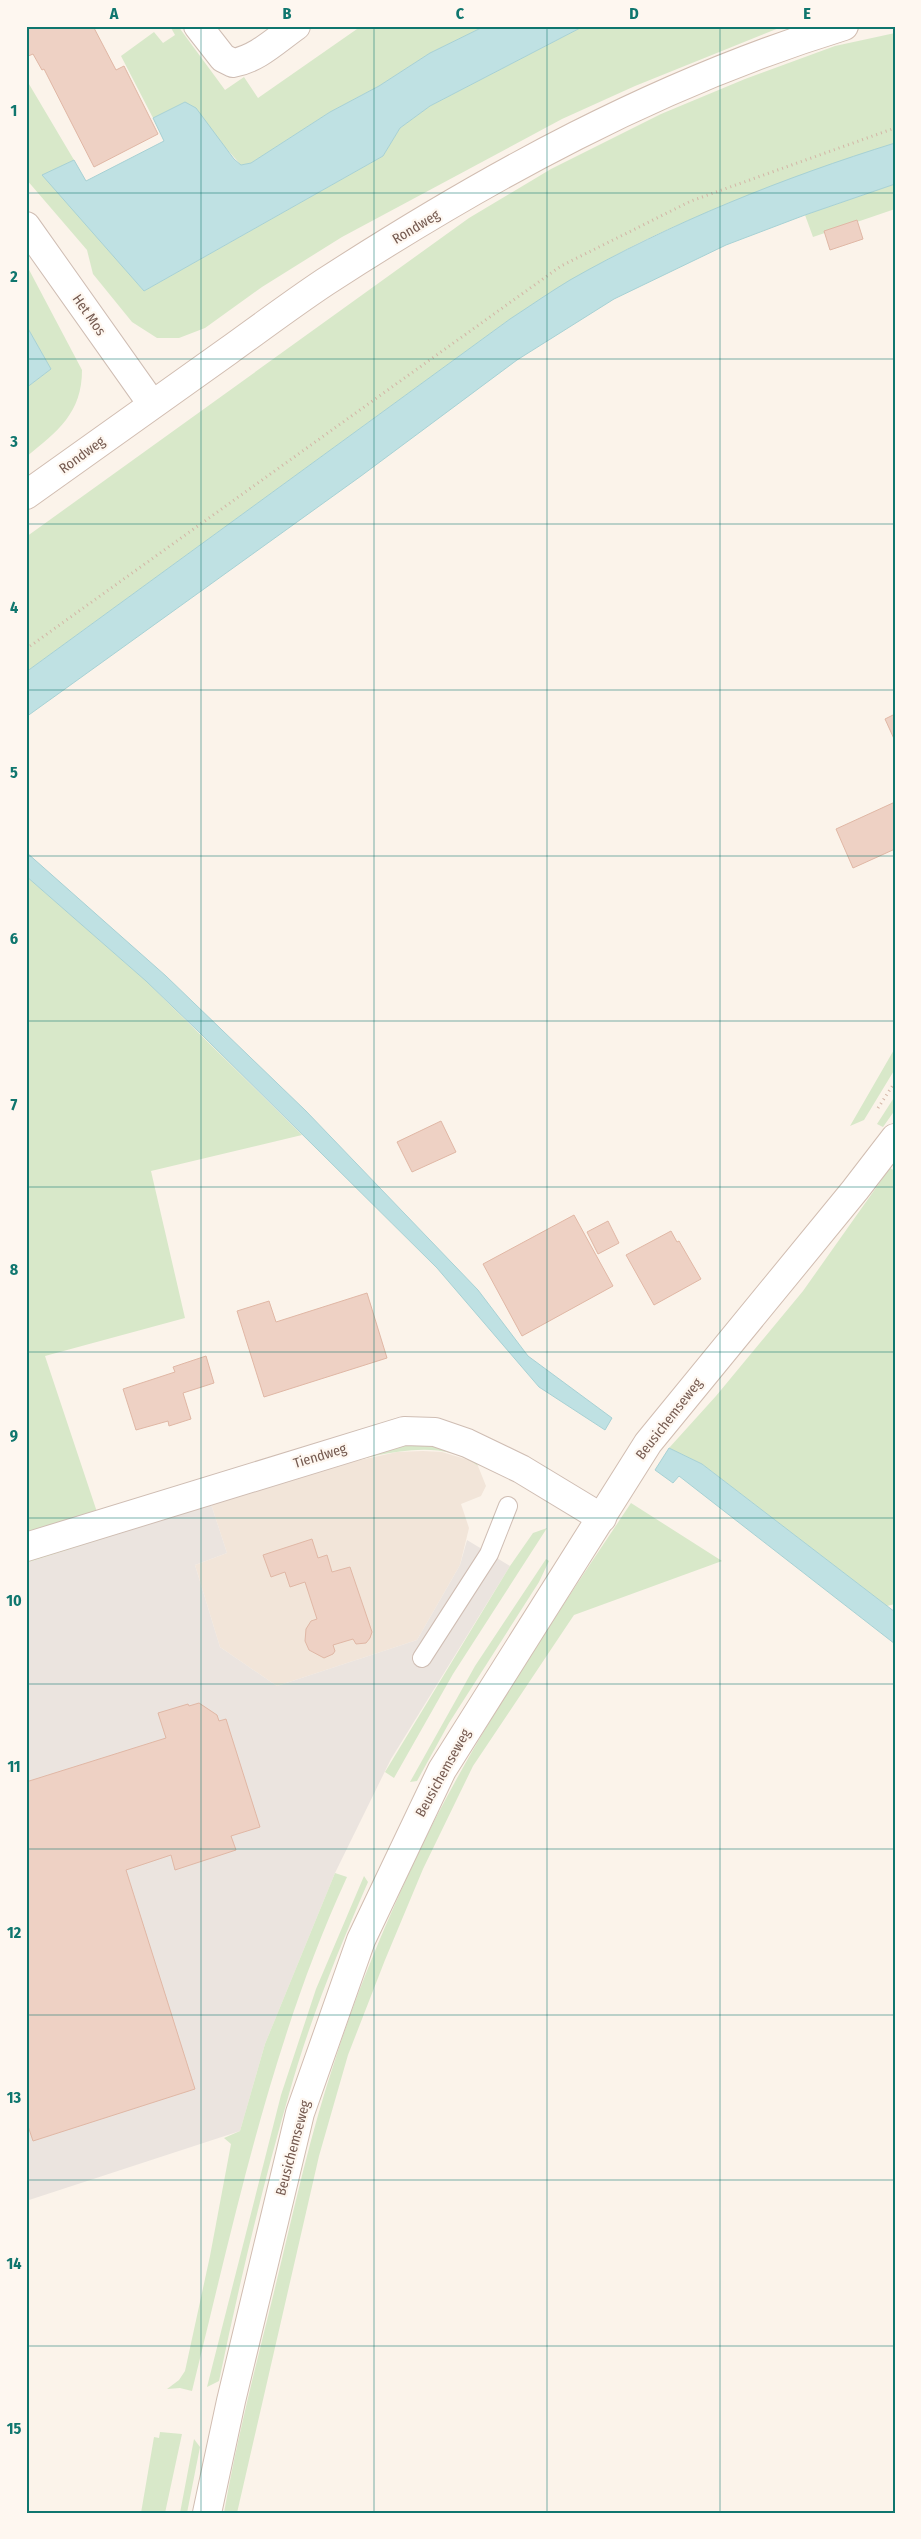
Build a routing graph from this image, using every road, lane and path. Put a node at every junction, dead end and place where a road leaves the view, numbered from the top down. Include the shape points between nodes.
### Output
1 (198, 26) edge
2 (296, 26) edge
3 (844, 26) edge
4 (895, 128) edge
5 (26, 226) edge
6 (152, 404) junction
7 (26, 495) edge
8 (26, 649) edge
9 (895, 1138) edge
10 (508, 1506) dead end
11 (602, 1518) junction
12 (26, 1547) edge
13 (422, 1658) dead end
14 (207, 2513) edge

1 - 2 street via 223,58 233,63 251,58
3 - 6 street, Rondweg via 790,43 672,90 556,144 324,283
4 - 8 path via 691,201 562,266
5 - 6 street, Het Mos
6 - 7 street, Rondweg
9 - 11 street, Beusichemseweg via 648,1442
10 - 13 lane via 489,1554
11 - 12 street, Tiendweg via 521,1469 466,1443 435,1432 404,1432
11 - 14 street, Beusichemseweg via 442,1770 362,1940 300,2114

